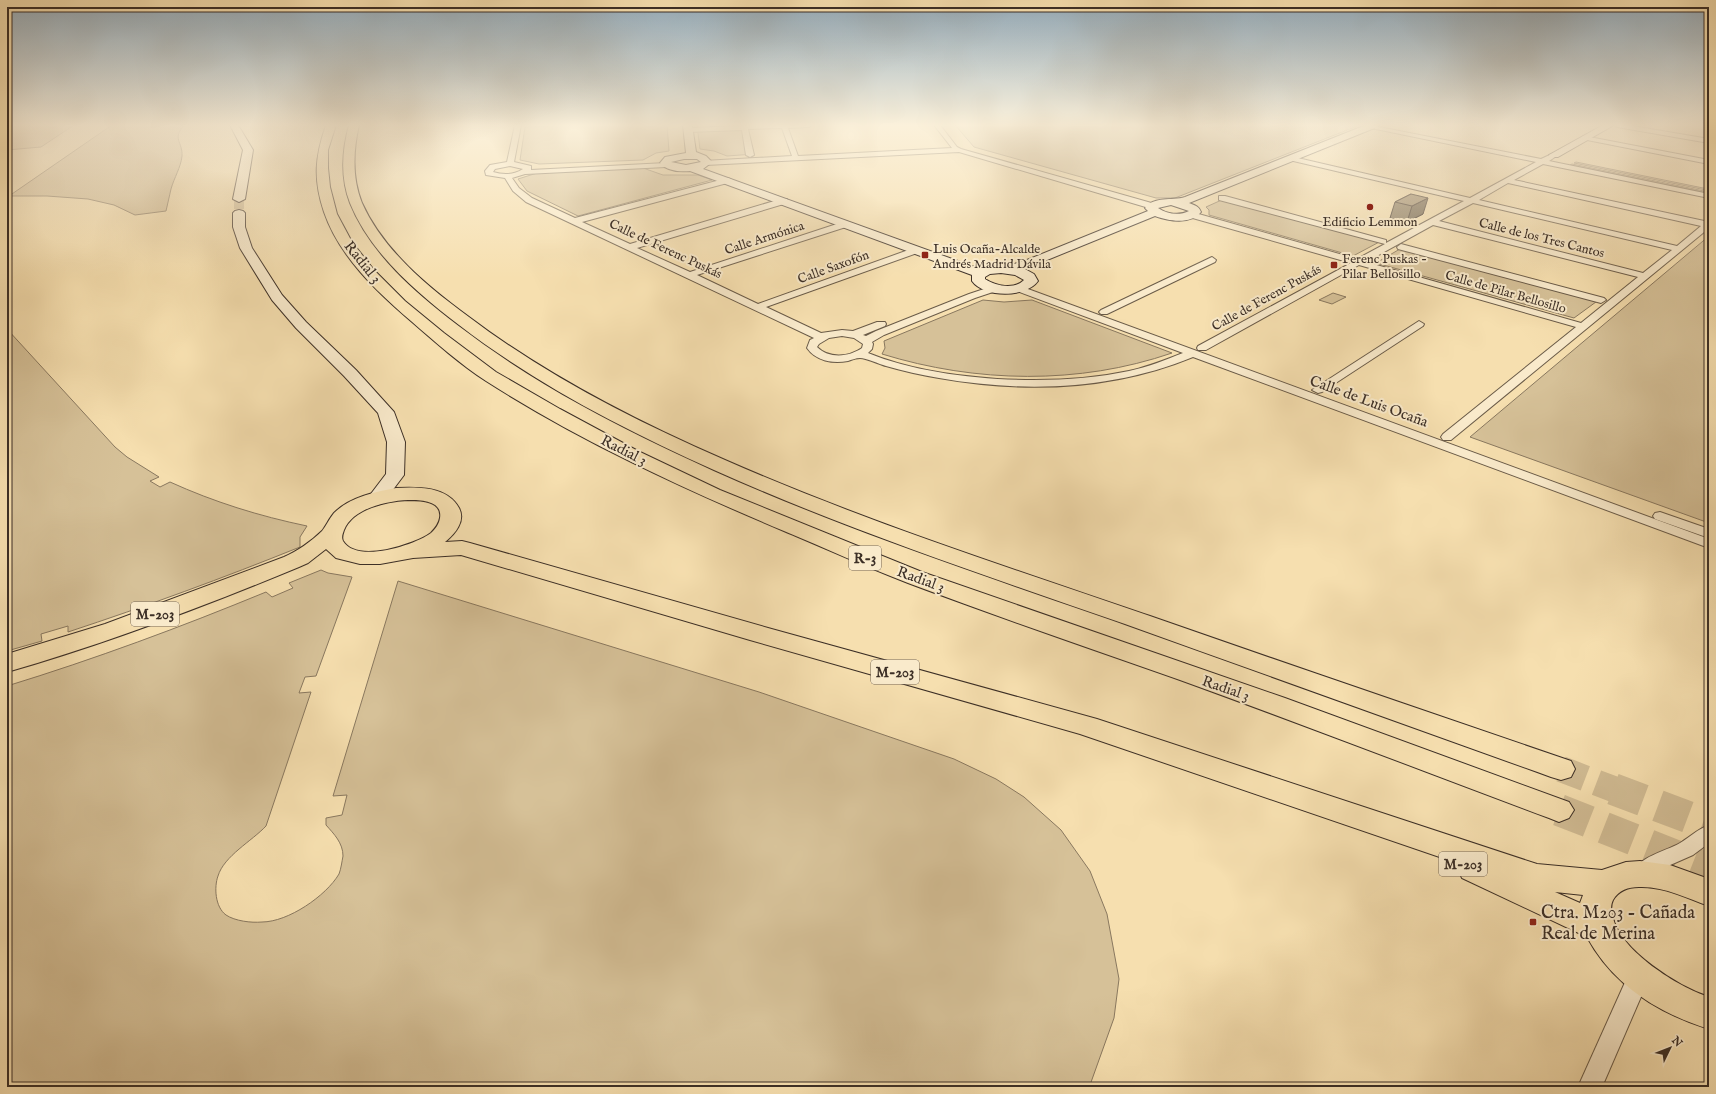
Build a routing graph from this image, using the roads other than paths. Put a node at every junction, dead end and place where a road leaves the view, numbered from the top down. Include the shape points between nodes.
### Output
1 (244, 176) edge
2 (323, 176) edge
3 (350, 176) edge
4 (508, 176) edge
5 (722, 176) edge
6 (735, 176) edge
7 (1050, 176) edge
8 (1056, 176) edge
9 (1250, 176) edge
10 (1258, 176) edge
11 (1369, 176) edge
12 (1516, 176) edge
13 (1611, 176) edge
14 (728, 180) junction
15 (1507, 181) junction
16 (1709, 196) edge
17 (1222, 198) dead end
18 (1471, 200) junction
19 (784, 201) junction
20 (1176, 203) junction
21 (1156, 207) junction
22 (1192, 211) junction
23 (1169, 216) junction
24 (575, 221) junction
25 (1431, 222) junction
26 (846, 224) junction
27 (1708, 225) edge
28 (1383, 242) dead end
29 (630, 247) junction
30 (1401, 247) dead end
31 (1679, 249) junction
32 (917, 250) junction
33 (1212, 260) dead end
34 (1359, 262) junction
35 (1012, 270) junction
36 (689, 275) junction
37 (984, 276) junction
38 (1645, 276) junction
39 (1025, 282) junction
40 (996, 288) junction
41 (1601, 300) dead end
42 (758, 307) junction
43 (1104, 312) junction
44 (1418, 324) dead end
45 (1582, 326) junction
46 (853, 335) junction
47 (821, 337) junction
48 (866, 341) junction
49 (1198, 350) junction
50 (860, 354) junction
51 (1318, 390) junction
52 (1446, 438) junction
53 (395, 476) junction
54 (416, 494) junction
55 (376, 499) junction
56 (448, 526) junction
57 (331, 534) junction
58 (1709, 534) edge
59 (1709, 544) edge
60 (462, 548) junction
61 (413, 551) junction
62 (350, 556) junction
63 (300, 558) junction
64 (7, 663) edge
65 (1561, 769) tunnel mouth
66 (1324, 807) junction
67 (1559, 810) tunnel mouth
68 (1709, 832) edge
69 (1641, 874) junction
70 (1606, 884) junction
71 (1709, 893) edge
72 (1599, 927) junction
73 (1639, 976) junction
74 (1709, 1013) edge
75 (1590, 1087) edge

1 - 53 main road via 239,227 246,248 277,297 386,412 396,442
2 - 67 main road, Radial 3 / R-3 via 334,220 346,243 369,273 400,304 490,376 631,455 713,494 914,577 1269,703
3 - 65 main road, Radial 3 / R-3 via 356,202 369,227 397,263 430,294 478,333 554,382 646,431 746,477 874,528
4 - 24 street, Calle de Ferenc Puskás via 509,182 522,196
5 - 14 main road
6 - 37 main road
7 - 21 street
8 - 21 street
9 - 20 main road
10 - 22 main road via 1199,202
11 - 18 street
12 - 15 street, Calle de Ferenc Puskás
13 - 16 street
14 - 19 main road
14 - 24 street
15 - 18 street, Calle de Ferenc Puskás
15 - 27 street
17 - 28 street
18 - 25 street, Calle de Ferenc Puskás
18 - 31 street
19 - 26 main road
19 - 29 street
20 - 21 main road
20 - 22 main road
21 - 23 main road
21 - 35 main road
22 - 23 main road
22 - 34 street, Calle de Pilar Bellosillo
23 - 39 main road via 1031,271
24 - 29 street, Calle de Ferenc Puskás
25 - 34 street, Calle de Ferenc Puskás
25 - 38 street, Calle de los Tres Cantos
26 - 32 main road
26 - 36 street, Calle Armónica
27 - 31 street
29 - 36 street, Calle de Ferenc Puskás
30 - 41 street
31 - 38 street
32 - 37 main road
32 - 42 street, Calle Saxofón
33 - 43 street
34 - 45 street, Calle de Pilar Bellosillo
34 - 49 street, Calle de Ferenc Puskás
35 - 37 main road
35 - 39 main road
36 - 42 street, Calle de Ferenc Puskás
37 - 40 main road
37 - 46 street
38 - 45 street
39 - 40 main road
39 - 43 street, Calle de Luis Ocaña
39 - 49 street, Calle de Luis Ocaña
40 - 48 street via 887,330
42 - 47 street, Calle de Ferenc Puskás
43 - 49 street, Calle de Luis Ocaña
44 - 51 street
45 - 52 street
46 - 47 street via 836,334
46 - 48 street
47 - 50 street via 812,344 812,348 818,353 835,358
48 - 50 street via 868,347
49 - 50 street, Calle de Ferenc Puskás via 1162,365 1126,374 1081,380 1033,382 945,376
49 - 51 street, Calle de Luis Ocaña
49 - 59 street, Calle de Luis Ocaña
51 - 52 street, Calle de Luis Ocaña
52 - 58 street, Calle de Luis Ocaña
53 - 54 main road
53 - 55 main road
54 - 55 main road
54 - 56 main road via 440,500 448,506 451,515
55 - 57 main road via 345,514
56 - 60 main road
56 - 61 main road via 441,535
57 - 62 main road via 332,543
57 - 63 main road, M-203
60 - 61 main road, M-203
60 - 66 main road, M-203 via 1087,726
61 - 62 main road via 380,558
62 - 63 main road, M-203
63 - 64 main road, M-203 via 130,623
66 - 70 main road, M-203 via 1537,877
66 - 72 main road, M-203 via 1436,852
68 - 69 street via 1686,849 1661,860
69 - 70 main road, M-203 via 1616,878
69 - 71 main road, M-203 via 1666,877
70 - 72 main road via 1598,895 1595,910
72 - 73 main road via 1614,952
73 - 74 main road via 1668,997
73 - 75 street

